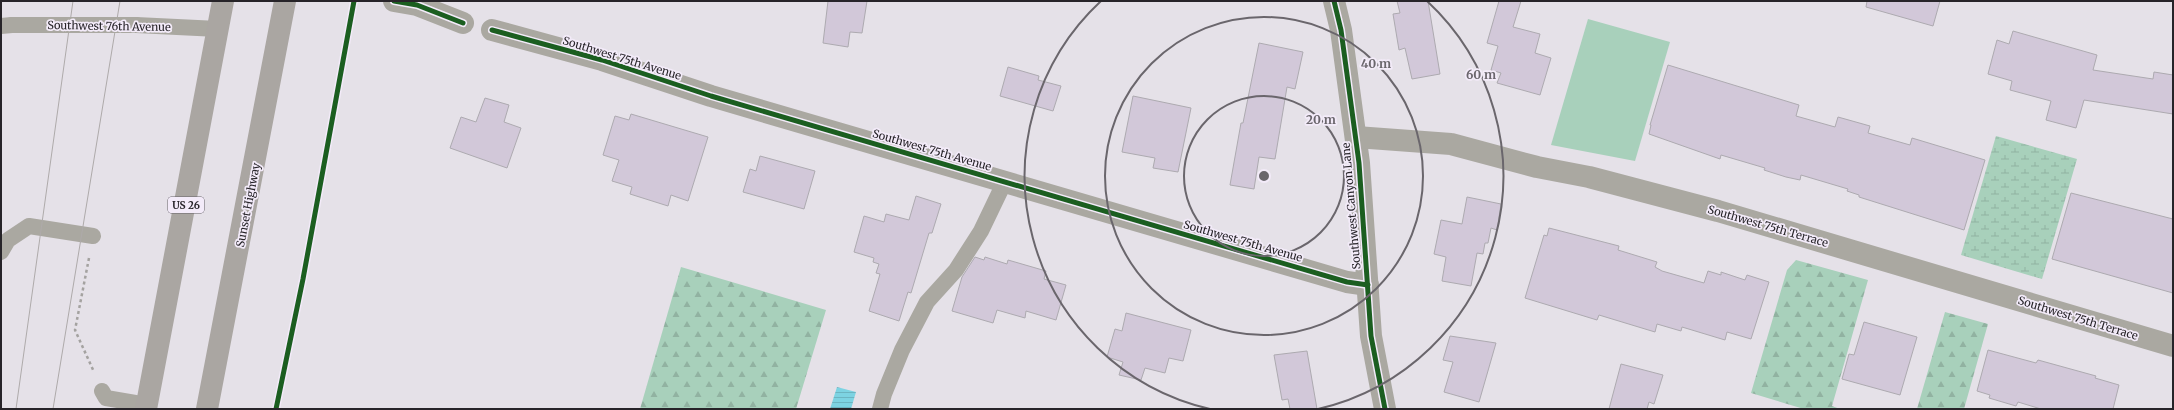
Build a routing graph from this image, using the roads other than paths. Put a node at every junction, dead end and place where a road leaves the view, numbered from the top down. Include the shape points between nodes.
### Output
1 (223, 1) edge
2 (285, 1) edge
3 (394, 1) edge
4 (1334, 1) edge
5 (418, 3) edge
6 (463, 23) dead end
7 (6, 25) edge
8 (218, 29) junction
9 (492, 30) dead end
10 (1356, 136) junction
11 (1005, 181) junction
12 (93, 236) road end
13 (1, 252) edge
14 (1368, 285) junction
15 (2173, 346) edge
16 (102, 391) road end
17 (147, 407) edge
18 (207, 409) edge
19 (880, 409) edge
20 (1384, 409) edge

1 - 8 highway, US 26
2 - 18 highway, Sunset Highway
3 - 5 street
4 - 10 street, Southwest Canyon Lane via 1341,30
5 - 6 street
7 - 8 lane, Southwest 76th Avenue, bridge via 136,25
8 - 17 highway, US 26
9 - 11 street, Southwest 75th Avenue via 602,60 712,96
10 - 14 street, Southwest Canyon Lane
10 - 15 street, Southwest 75th Terrace via 1451,144 1537,167 1589,177 1718,211
11 - 14 street, Southwest 75th Avenue via 1346,282
11 - 19 lane via 977,237 956,270 927,302 902,350
12 - 13 lane via 29,226 8,240
14 - 20 street, Southwest Canyon Lane via 1370,336
16 - 17 lane via 106,398

